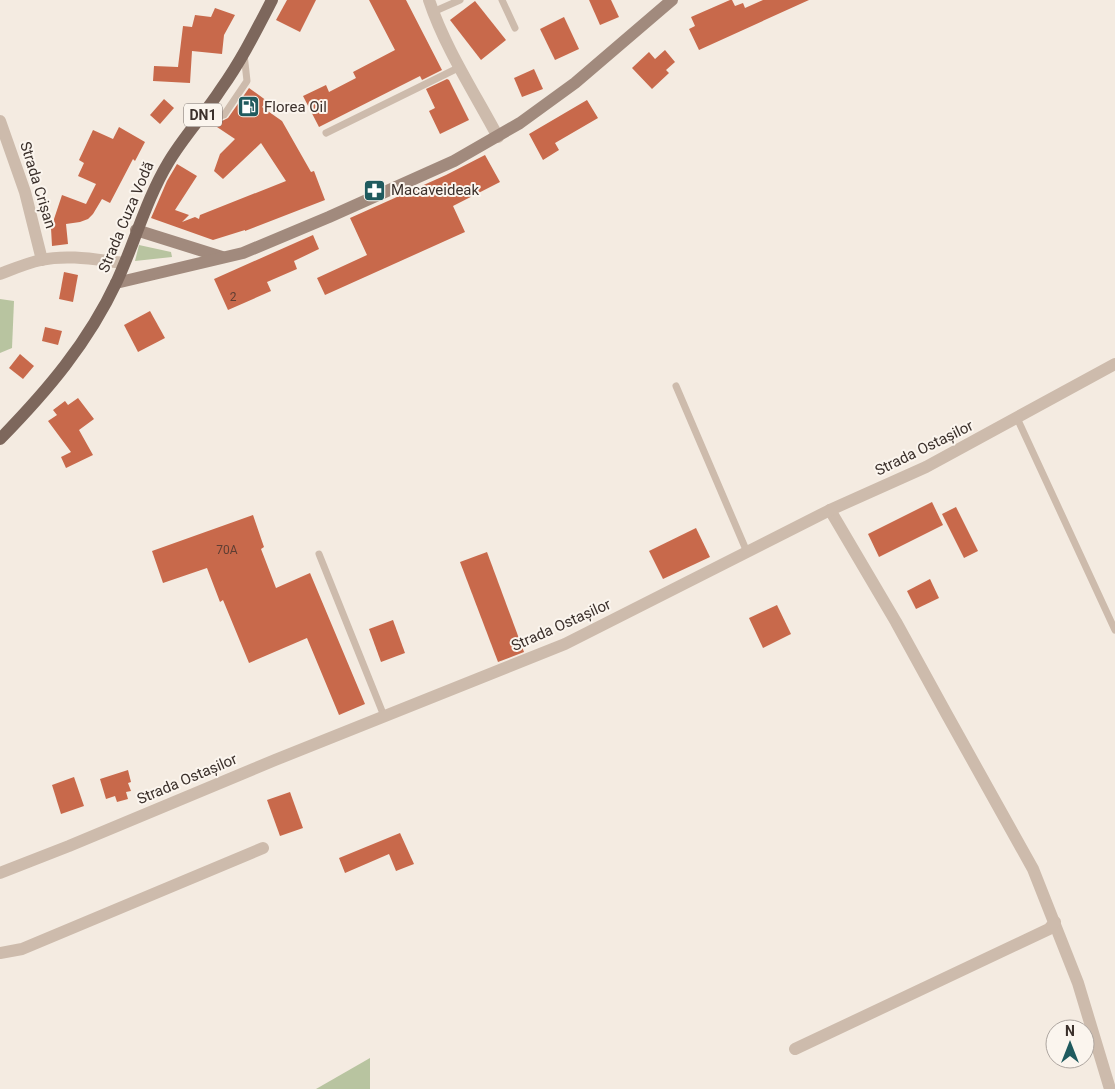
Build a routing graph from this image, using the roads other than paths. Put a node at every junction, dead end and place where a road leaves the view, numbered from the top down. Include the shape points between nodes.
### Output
1 (272, 0) edge
2 (460, 0) edge
3 (502, 0) edge
4 (672, 0) edge
5 (431, 6) edge
6 (515, 28) dead end
7 (244, 53) junction
8 (460, 67) junction
9 (0, 121) edge
10 (197, 123) junction
11 (326, 133) dead end
12 (498, 137) junction
13 (136, 230) junction
14 (222, 257) junction
15 (42, 260) junction
16 (124, 263) junction
17 (0, 274) edge
18 (116, 283) junction
19 (1115, 364) edge
20 (676, 386) dead end
21 (1017, 418) junction
22 (0, 439) edge
23 (830, 510) junction
24 (747, 552) junction
25 (319, 554) dead end
26 (1115, 630) edge
27 (384, 716) junction
28 (263, 848) dead end
29 (0, 873) edge
30 (1055, 922) junction
31 (0, 953) edge
32 (795, 1049) dead end
33 (1110, 1089) edge

1 - 7 main road, Strada Cuza Vodă / DN1
2 - 5 lane
3 - 6 lane
4 - 12 main road via 575,83
5 - 8 street
7 - 10 main road, Strada Cuza Vodă / DN1
7 - 10 lane via 247,81 224,115
8 - 11 lane
8 - 12 street
9 - 15 street, Strada Crișan via 25,192
10 - 13 main road, Strada Cuza Vodă / DN1 via 153,188
12 - 14 main road via 454,161 329,217 251,250
13 - 14 main road
13 - 16 main road, Strada Cuza Vodă / DN1
14 - 18 main road
15 - 16 street via 64,257
15 - 17 street
16 - 18 main road, Strada Cuza Vodă / DN1
18 - 22 main road, Strada Cuza Vodă / DN1 via 78,349 49,387
19 - 21 street, Strada Ostașilor
20 - 24 lane
21 - 23 street, Strada Ostașilor via 926,467
21 - 26 lane
23 - 24 street, Strada Ostașilor
23 - 30 street via 1033,869
24 - 27 street, Strada Ostașilor via 565,644
25 - 27 lane
27 - 29 street, Strada Ostașilor
28 - 31 street via 22,949
30 - 32 street via 1048,929
30 - 33 street via 1078,983

